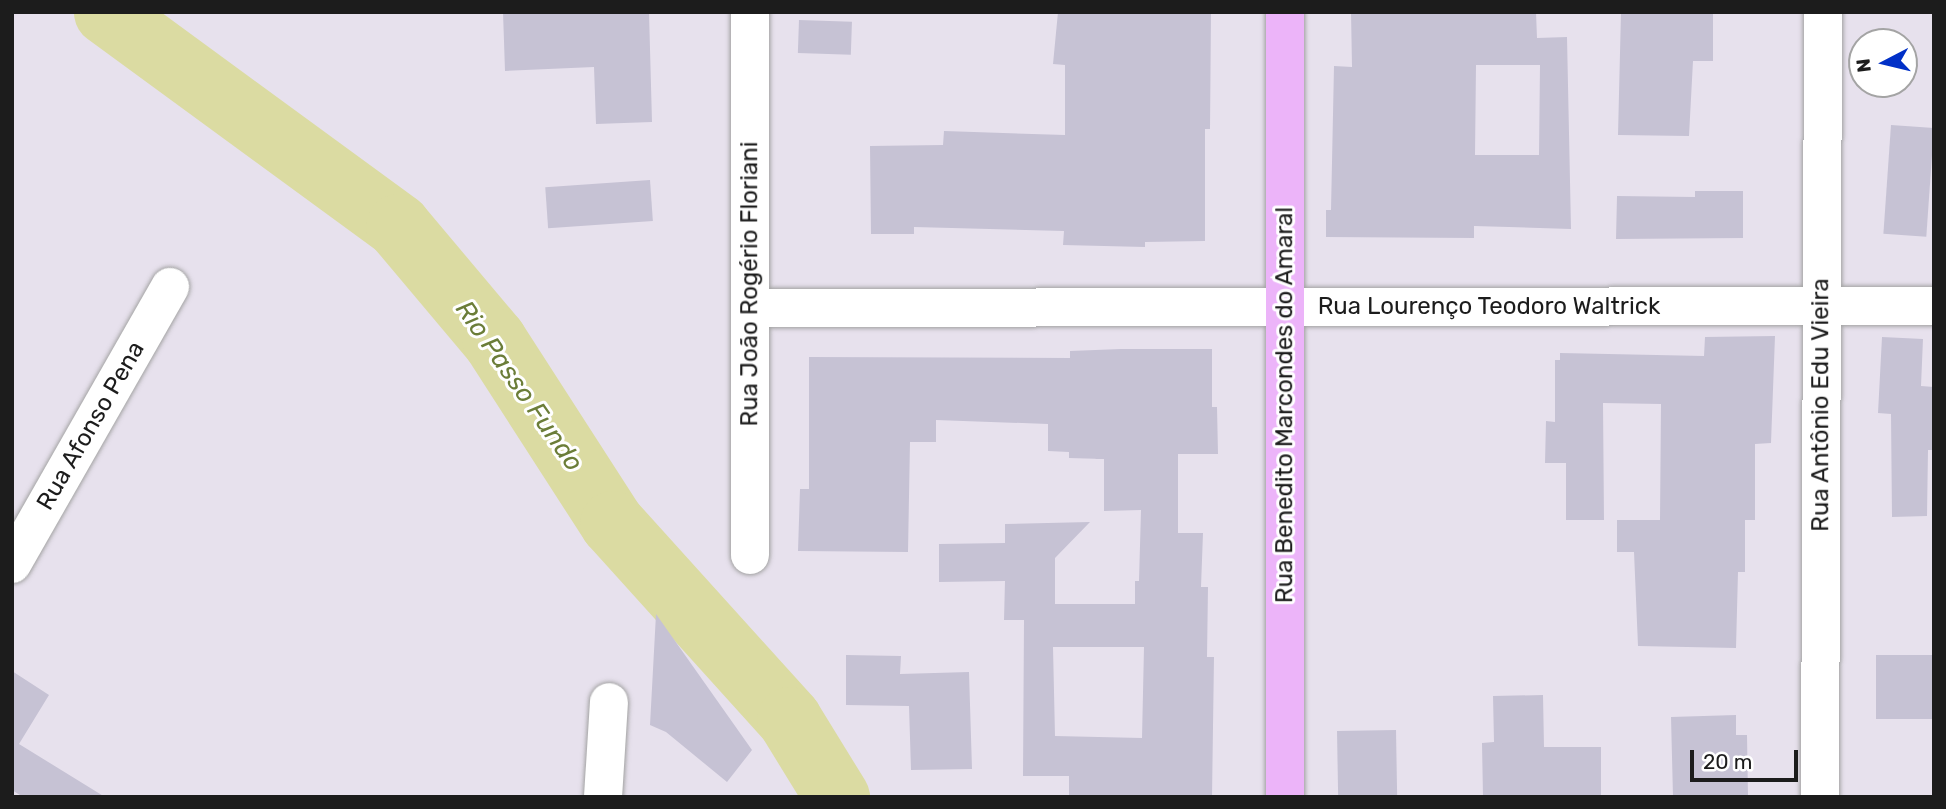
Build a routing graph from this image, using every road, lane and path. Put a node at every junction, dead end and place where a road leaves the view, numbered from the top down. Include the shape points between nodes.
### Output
1 (750, 12) edge
2 (1285, 12) edge
3 (1823, 12) edge
4 (170, 287) dead end
5 (1822, 306) junction
6 (1934, 306) edge
7 (1285, 307) junction
8 (750, 308) junction
9 (750, 555) dead end
10 (12, 564) edge
11 (609, 702) dead end
12 (603, 797) edge
13 (1285, 797) edge
14 (1820, 797) edge

1 - 8 street, Rua João Rogério Floriani
2 - 7 main road, Rua Benedito Marcondes do Amaral
3 - 5 street, Rua Antônio Edu Vieira
4 - 10 street, Rua Afonso Pena
5 - 6 street, Rua Lourenço Teodoro Waltrick
5 - 7 street, Rua Lourenço Teodoro Waltrick
5 - 14 street, Rua Antônio Edu Vieira
7 - 8 street, Rua Lourenço Teodoro Waltrick
7 - 13 main road, Rua Benedito Marcondes do Amaral
8 - 9 street, Rua João Rogério Floriani
11 - 12 street

